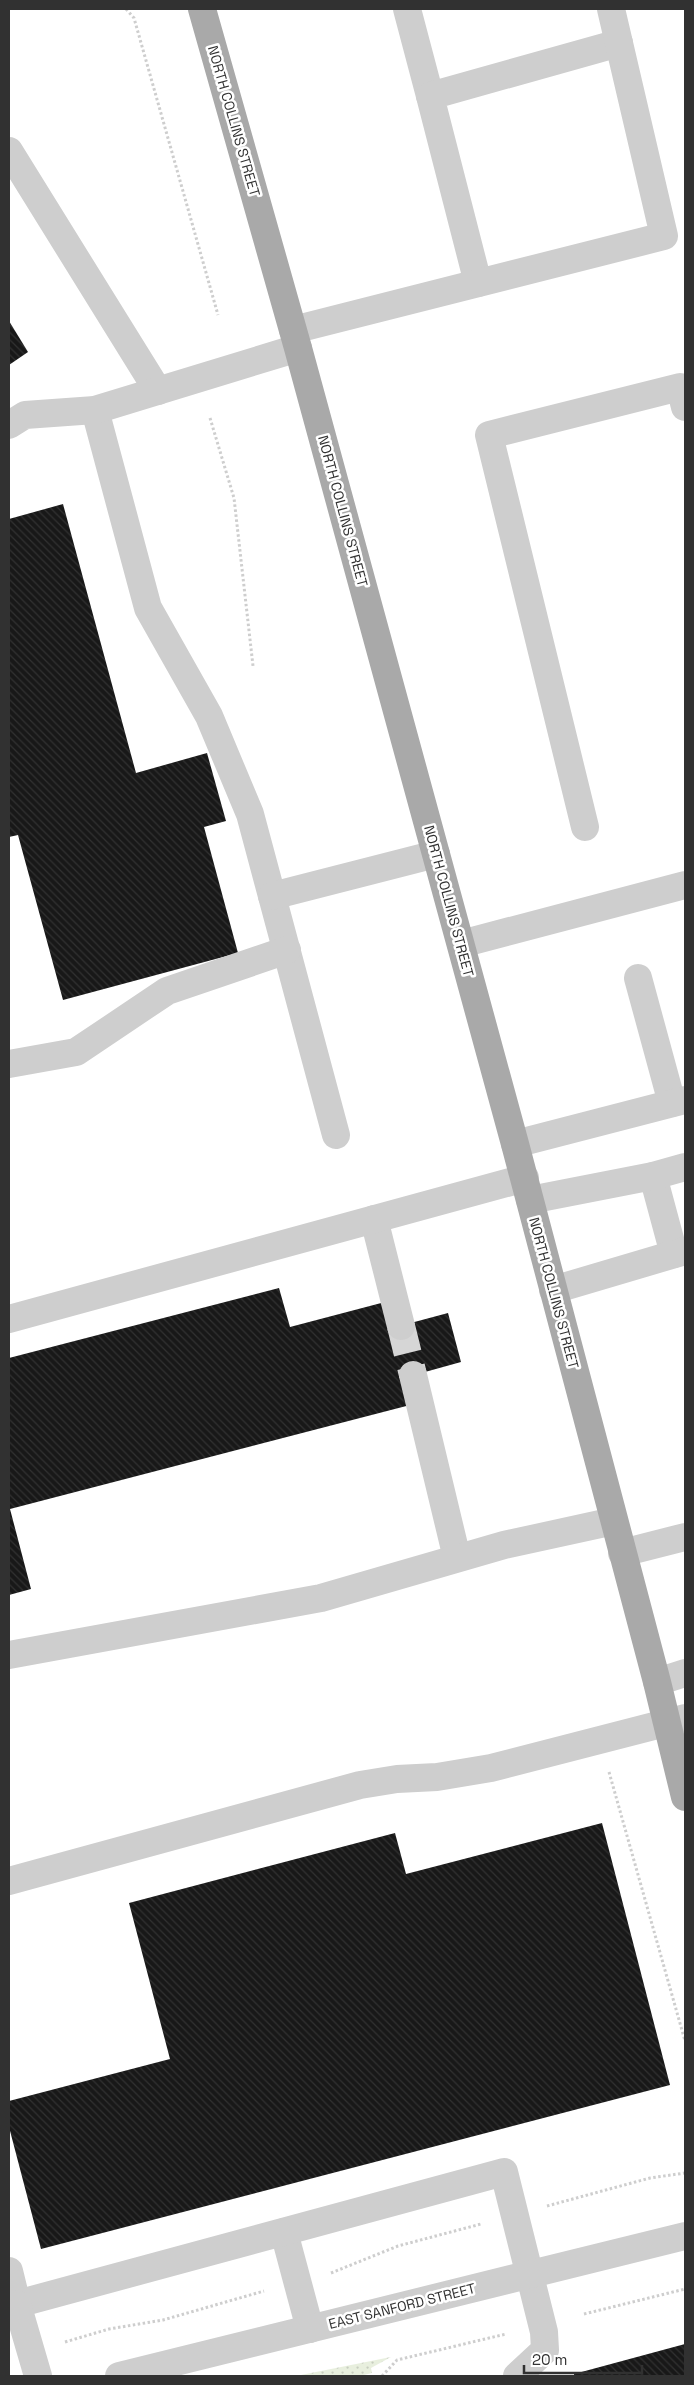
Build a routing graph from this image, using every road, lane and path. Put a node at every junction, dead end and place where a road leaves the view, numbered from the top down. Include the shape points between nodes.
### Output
1 (126, 9) edge
2 (183, 9) edge
3 (407, 9) edge
4 (611, 9) edge
5 (208, 16) edge
6 (619, 43) junction
7 (430, 96) junction
8 (9, 151) edge
9 (17, 182) edge
10 (478, 283) junction
11 (218, 314) dead end
12 (295, 339) junction
13 (158, 390) junction
14 (685, 407) edge
15 (95, 410) junction
16 (210, 418) dead end
17 (9, 425) edge
18 (253, 666) dead end
19 (585, 827) dead end
20 (436, 854) junction
21 (685, 885) edge
22 (272, 896) junction
23 (460, 944) junction
24 (287, 950) junction
25 (638, 978) dead end
26 (9, 1064) edge
27 (679, 1101) edge
28 (336, 1135) dead end
29 (515, 1144) junction
30 (685, 1167) edge
31 (653, 1176) junction
32 (527, 1189) junction
33 (374, 1219) junction
34 (680, 1253) edge
35 (553, 1290) junction
36 (9, 1319) edge
37 (401, 1326) tunnel mouth
38 (413, 1375) tunnel mouth
39 (614, 1521) junction
40 (685, 1536) edge
41 (622, 1553) junction
42 (457, 1558) junction
43 (9, 1655) edge
44 (685, 1673) edge
45 (657, 1682) junction
46 (676, 1721) edge
47 (600, 1740) junction
48 (685, 1797) edge
49 (9, 1881) edge
50 (685, 2041) edge
51 (685, 2173) edge
52 (515, 2215) junction
53 (284, 2232) junction
54 (685, 2236) edge
55 (9, 2271) edge
56 (529, 2275) junction
57 (298, 2282) junction
58 (685, 2289) edge
59 (17, 2304) junction
60 (584, 2314) dead end
61 (310, 2329) junction
62 (506, 2334) dead end
63 (34, 2364) edge
64 (119, 2376) edge
65 (382, 2376) edge
66 (517, 2376) edge

1 - 11 path via 134,18
2 - 5 main road
3 - 7 street
4 - 6 street
5 - 12 main road, NORTH COLLINS STREET
6 - 7 street
6 - 10 street via 664,236
7 - 10 street
8 - 9 street
9 - 13 street
10 - 12 street
12 - 13 street
12 - 20 main road, NORTH COLLINS STREET
13 - 15 street
14 - 19 street via 680,386 489,435
15 - 17 street via 25,415
15 - 22 street via 148,608 210,716 250,814
16 - 18 path via 234,498
20 - 22 street
20 - 23 main road, NORTH COLLINS STREET
21 - 23 street
22 - 24 street
23 - 29 main road, NORTH COLLINS STREET
24 - 26 street via 167,991 76,1052
24 - 28 street
25 - 27 street
27 - 29 street
29 - 32 main road, NORTH COLLINS STREET
30 - 31 street
31 - 32 street
31 - 34 street
32 - 33 street
32 - 35 main road, NORTH COLLINS STREET
33 - 36 street
33 - 37 street
34 - 35 street
35 - 39 main road, NORTH COLLINS STREET
38 - 42 street
39 - 41 main road, NORTH COLLINS STREET
39 - 42 street
40 - 41 street
41 - 45 main road, NORTH COLLINS STREET
42 - 43 street via 321,1598
44 - 45 street
45 - 46 main road, NORTH COLLINS STREET
46 - 47 street
46 - 48 main road, NORTH COLLINS STREET
47 - 49 street via 491,1768 360,1785
47 - 50 path
51 - 52 path via 650,2178
52 - 53 street via 504,2172
52 - 56 street
52 - 57 path via 398,2246 336,2272
53 - 57 street
53 - 59 street
54 - 56 street, EAST SANFORD STREET
55 - 59 street
56 - 61 street, EAST SANFORD STREET
56 - 66 street via 545,2350
57 - 61 street
57 - 63 path via 164,2320 109,2329
58 - 60 path
59 - 63 street
61 - 64 street, EAST SANFORD STREET
62 - 65 path via 397,2360

